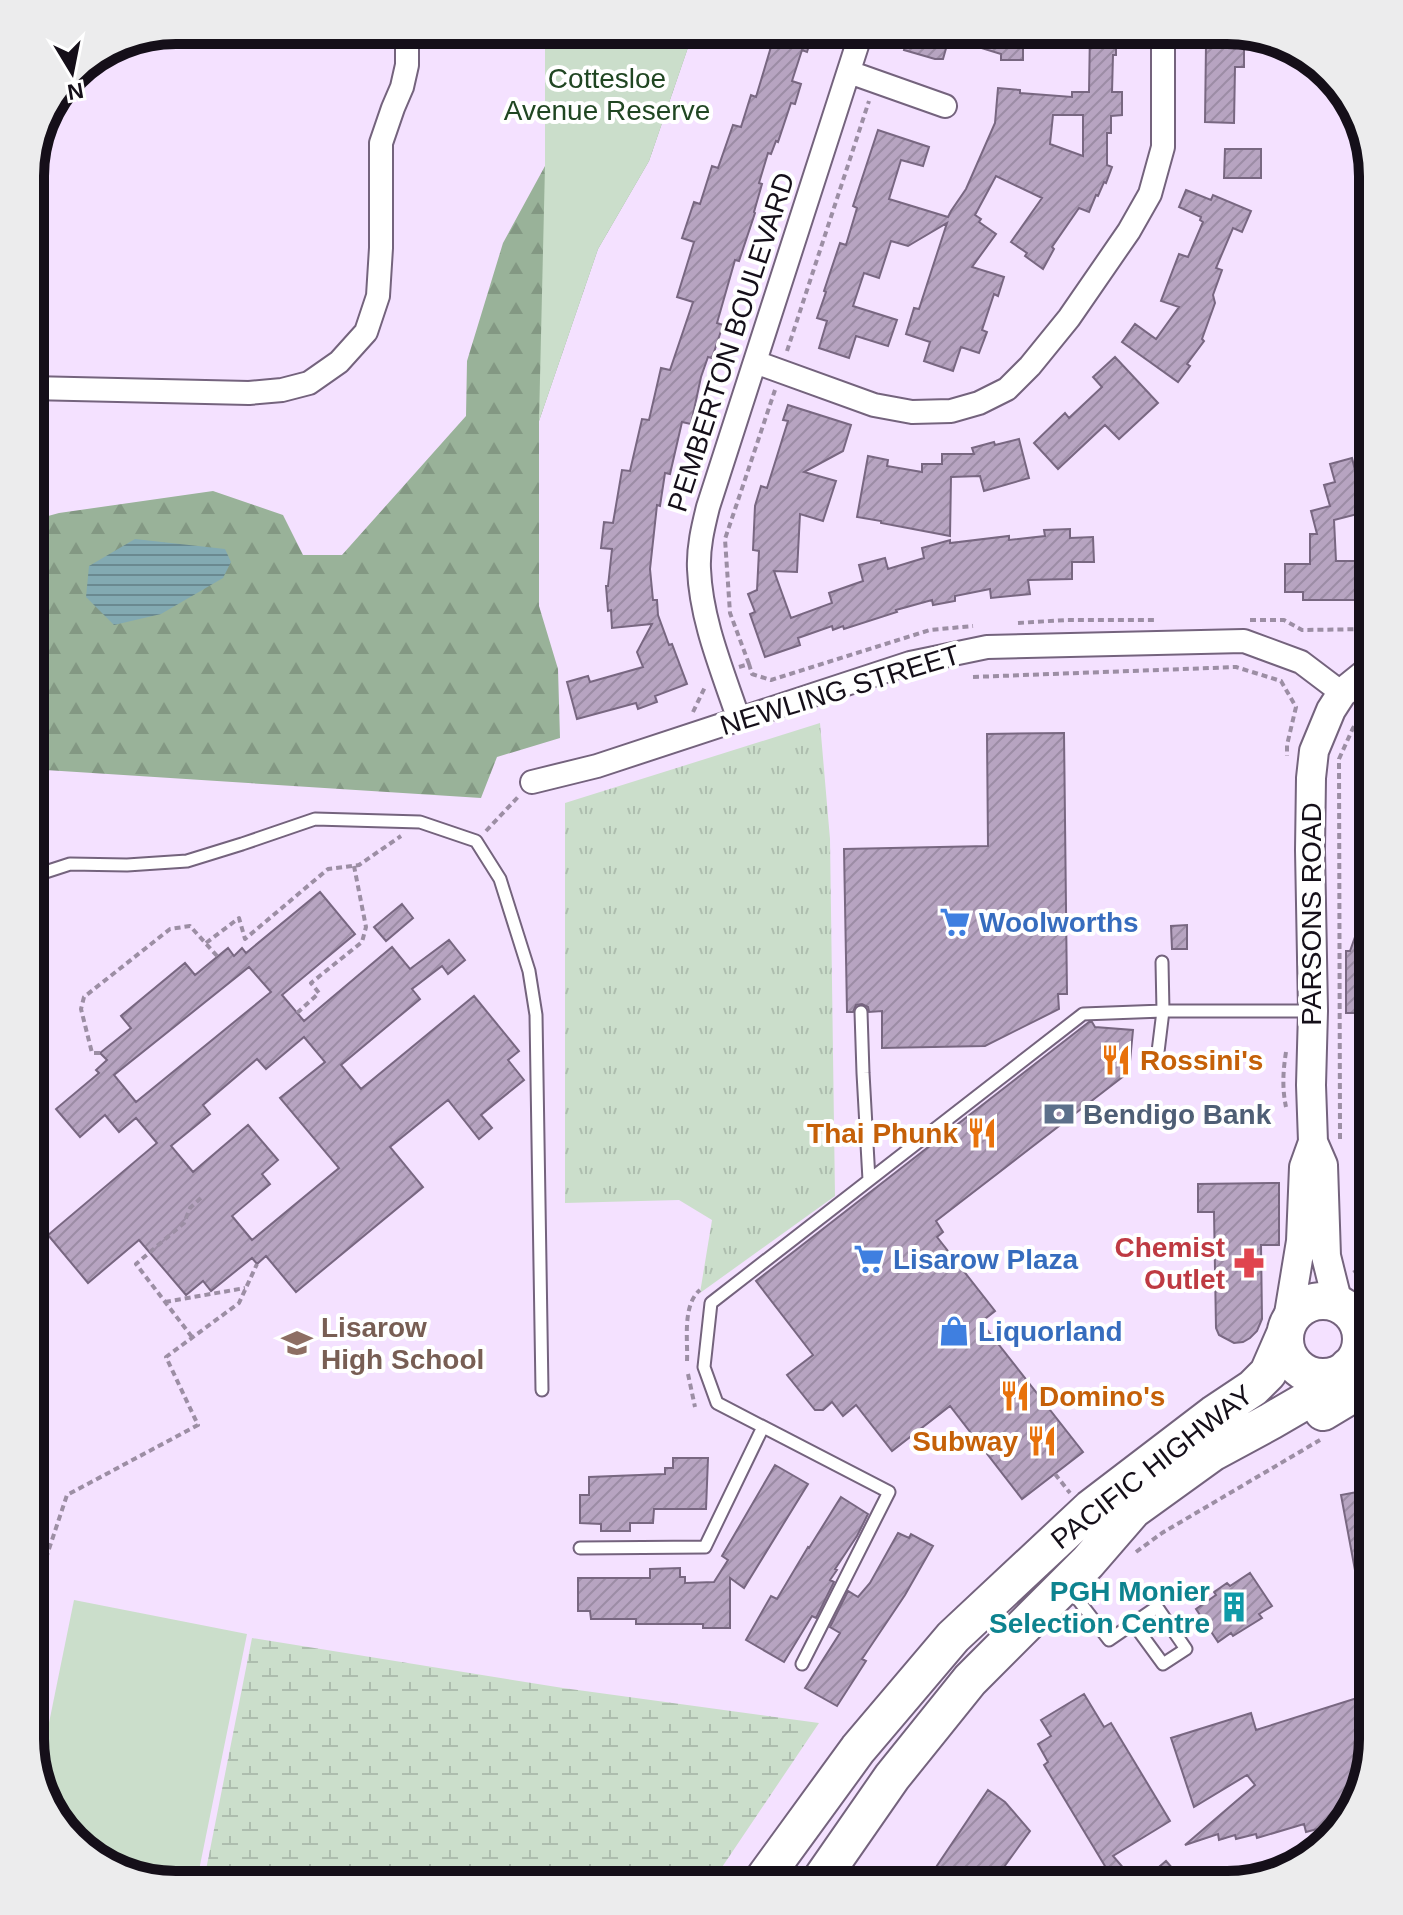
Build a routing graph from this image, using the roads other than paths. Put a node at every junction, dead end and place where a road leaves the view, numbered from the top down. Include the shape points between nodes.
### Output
1 (407, 44) edge
2 (858, 44) edge
3 (1163, 44) edge
4 (849, 72) junction
5 (945, 106) dead end
6 (755, 362) junction
7 (44, 388) edge
8 (1359, 679) edge
9 (1342, 693) junction
10 (739, 720) junction
11 (532, 782) road end
12 (44, 872) edge
13 (1162, 962) dead end
14 (1163, 1011) junction
15 (1300, 1011) junction
16 (861, 1012) dead end
17 (1157, 1060) dead end
18 (1326, 1146) junction
19 (869, 1180) junction
20 (1351, 1304) edge
21 (1286, 1330) junction
22 (1359, 1330) edge
23 (1359, 1365) edge
24 (1359, 1366) edge
25 (542, 1390) dead end
26 (763, 1427) junction
27 (580, 1548) dead end
28 (1077, 1573) junction
29 (1133, 1623) junction
30 (802, 1664) dead end
31 (769, 1871) edge
32 (827, 1871) edge

1 - 7 street via 402,87 381,143 378,296 366,332 339,362 309,383 249,393
2 - 4 street, PEMBERTON BOULEVARD
3 - 6 street via 1163,147 1150,194 1069,318 1007,389 951,411 912,412 874,405
4 - 5 street
4 - 6 street, PEMBERTON BOULEVARD
6 - 10 street, PEMBERTON BOULEVARD via 708,507 699,567 702,599
8 - 9 street
9 - 10 street, NEWLING STREET via 1301,662 1244,641 987,647 910,663
9 - 15 street, PARSONS ROAD via 1314,751
10 - 11 street, NEWLING STREET
12 - 25 lane via 70,864 187,861 315,819 421,822 476,841 500,879 529,971 536,1015
13 - 14 lane
14 - 15 lane
14 - 17 lane
14 - 19 lane via 1083,1014
15 - 18 street, PARSONS ROAD
16 - 19 lane
18 - 20 street, PARSONS ROAD via 1326,1256
18 - 21 street, PARSONS ROAD via 1304,1167 1301,1241
19 - 26 lane via 711,1303 704,1367 717,1403
20 - 21 main road via 1321,1301 1304,1306
20 - 22 main road
21 - 23 main road via 1288,1354 1301,1370 1321,1377
21 - 31 main road, PACIFIC HIGHWAY via 1268,1373 1253,1388 1091,1508 953,1637 858,1749
24 - 28 main road, PACIFIC HIGHWAY via 1212,1453 1133,1510
26 - 27 lane via 705,1547
26 - 30 lane via 889,1492
28 - 29 lane via 1109,1640
28 - 32 main road, PACIFIC HIGHWAY via 970,1680 892,1777
29 - 29 lane via 1157,1607 1186,1649 1163,1664

